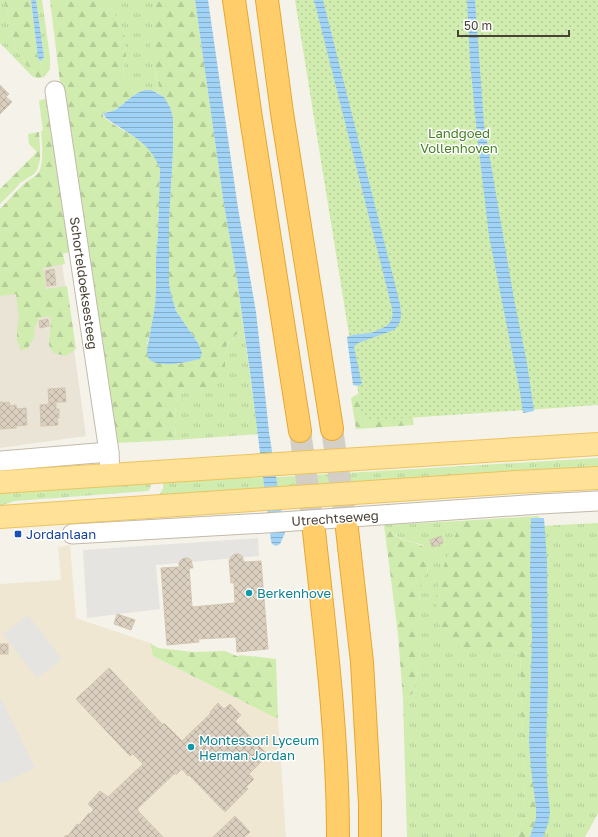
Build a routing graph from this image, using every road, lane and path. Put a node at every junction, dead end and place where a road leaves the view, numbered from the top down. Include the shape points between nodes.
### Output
1 (234, 0) edge
2 (267, 0) edge
3 (55, 91) dead end
4 (332, 429) tunnel mouth
5 (300, 431) tunnel mouth
6 (598, 444) edge
7 (109, 452) junction
8 (0, 461) edge
9 (153, 471) junction
10 (110, 475) junction
11 (598, 478) edge
12 (0, 482) edge
13 (598, 502) edge
14 (153, 507) junction
15 (0, 517) edge
16 (347, 529) tunnel mouth
17 (314, 532) tunnel mouth
18 (72, 534) dead end
19 (338, 837) edge
20 (370, 837) edge

1 - 5 highway
2 - 4 highway via 282,113
3 - 7 street, Schorteldoeksesteeg
6 - 9 main road
7 - 8 street
7 - 10 street, Schorteldoeksesteeg
9 - 10 main road
9 - 14 main road via 157,489
10 - 12 main road
11 - 14 main road, Utrechtseweg
13 - 18 street, Utrechtseweg
14 - 15 main road, Utrechtseweg
16 - 20 highway via 362,662
17 - 19 highway via 330,676

